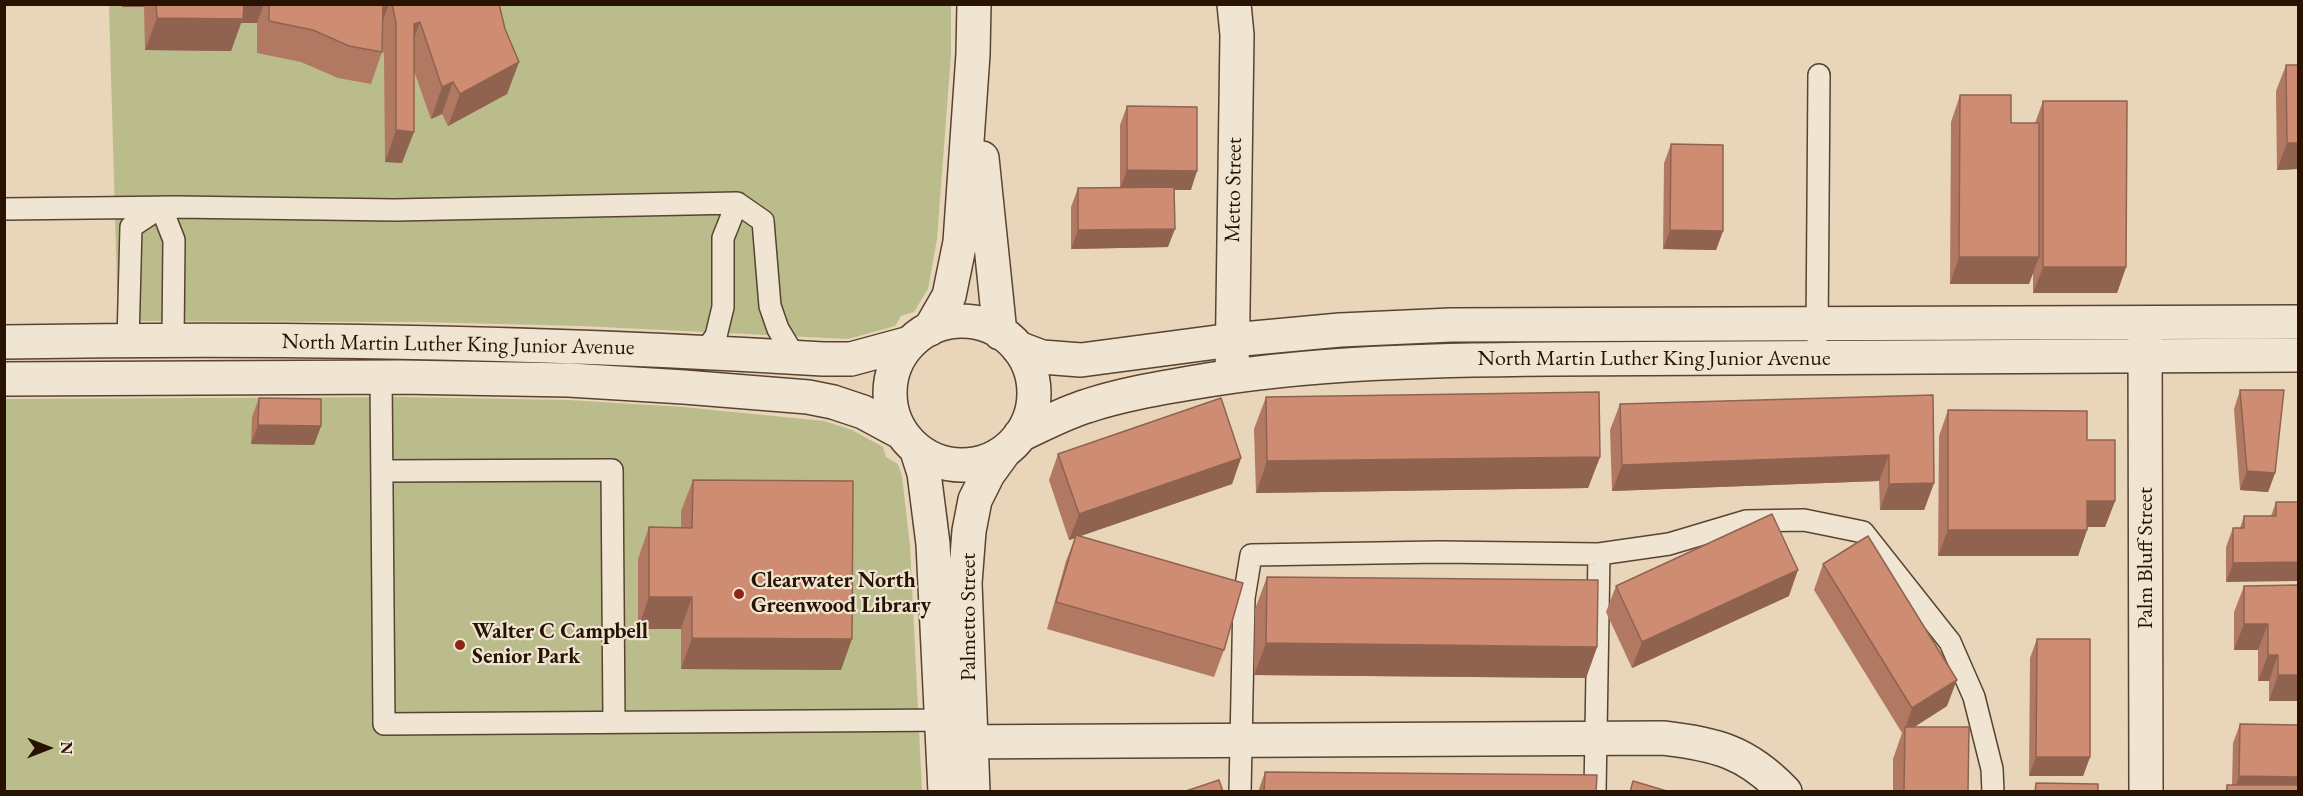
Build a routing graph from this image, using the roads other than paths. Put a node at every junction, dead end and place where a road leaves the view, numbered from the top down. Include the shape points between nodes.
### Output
1 (974, 4) edge
2 (1234, 4) edge
3 (973, 54) junction
4 (1819, 75) dead end
5 (737, 203) junction
6 (160, 207) junction
7 (4, 209) edge
8 (2298, 322) edge
9 (1817, 324) junction
10 (2145, 324) junction
11 (920, 336) junction
12 (1009, 340) junction
13 (1232, 340) junction
14 (128, 341) junction
15 (173, 341) junction
16 (4, 342) edge
17 (704, 352) junction
18 (2298, 355) edge
19 (2145, 356) junction
20 (795, 357) junction
21 (1817, 358) junction
22 (1232, 376) junction
23 (381, 377) junction
24 (4, 379) edge
25 (910, 442) junction
26 (1012, 443) junction
27 (382, 471) junction
28 (1599, 554) junction
29 (614, 722) junction
30 (957, 731) junction
31 (1595, 738) junction
32 (1240, 741) junction
33 (945, 792) edge
34 (973, 792) edge
35 (1240, 792) edge
36 (1595, 792) edge
37 (1785, 792) edge
38 (1993, 792) edge
39 (2146, 792) edge

1 - 3 street
2 - 13 street, Metto Street via 1237,35
3 - 11 street via 957,260 949,296
3 - 12 street via 976,106
4 - 9 lane
5 - 6 lane via 394,210
5 - 17 lane via 723,238 723,307 716,336
5 - 20 lane via 763,221 770,306
6 - 7 lane
6 - 14 lane via 131,227
6 - 15 lane via 174,240
8 - 10 street, North Martin Luther King Junior Avenue
9 - 10 street, North Martin Luther King Junior Avenue
9 - 13 street, North Martin Luther King Junior Avenue via 1451,325
9 - 21 lane
10 - 19 street, Palm Bluff Street
11 - 12 street via 953,321 978,323
11 - 20 street, North Martin Luther King Junior Avenue via 851,359
11 - 25 street via 896,363 890,387 891,411
12 - 13 street, North Martin Luther King Junior Avenue via 1042,357 1081,360
12 - 26 street via 1029,368 1033,391 1031,415
13 - 22 street, Metto Street
14 - 15 street, North Martin Luther King Junior Avenue
14 - 16 street, North Martin Luther King Junior Avenue
15 - 17 street, North Martin Luther King Junior Avenue via 419,342
17 - 20 street, North Martin Luther King Junior Avenue
18 - 19 street, North Martin Luther King Junior Avenue
19 - 21 street, North Martin Luther King Junior Avenue
19 - 39 street, Palm Bluff Street
21 - 22 street, North Martin Luther King Junior Avenue via 1442,360
22 - 26 street, North Martin Luther King Junior Avenue via 1088,405
23 - 24 street, North Martin Luther King Junior Avenue
23 - 25 street, North Martin Luther King Junior Avenue via 568,380 808,397 846,405
23 - 27 lane
25 - 26 street via 938,462 960,466 984,463
25 - 30 street, Palmetto Street via 924,473
26 - 30 street, Palmetto Street via 988,474 975,500 969,531
27 - 29 lane via 612,470
27 - 29 lane via 384,724
28 - 31 lane
28 - 32 lane via 1251,555 1244,598
28 - 38 lane via 1669,544 1746,521 1804,520 1863,532 1950,642 1974,697 1992,769
29 - 30 lane
30 - 32 street
30 - 33 street, Palmetto Street
30 - 34 street, Palmetto Street
31 - 32 street
31 - 36 lane
31 - 37 street via 1700,742 1738,754 1769,775
32 - 35 lane

